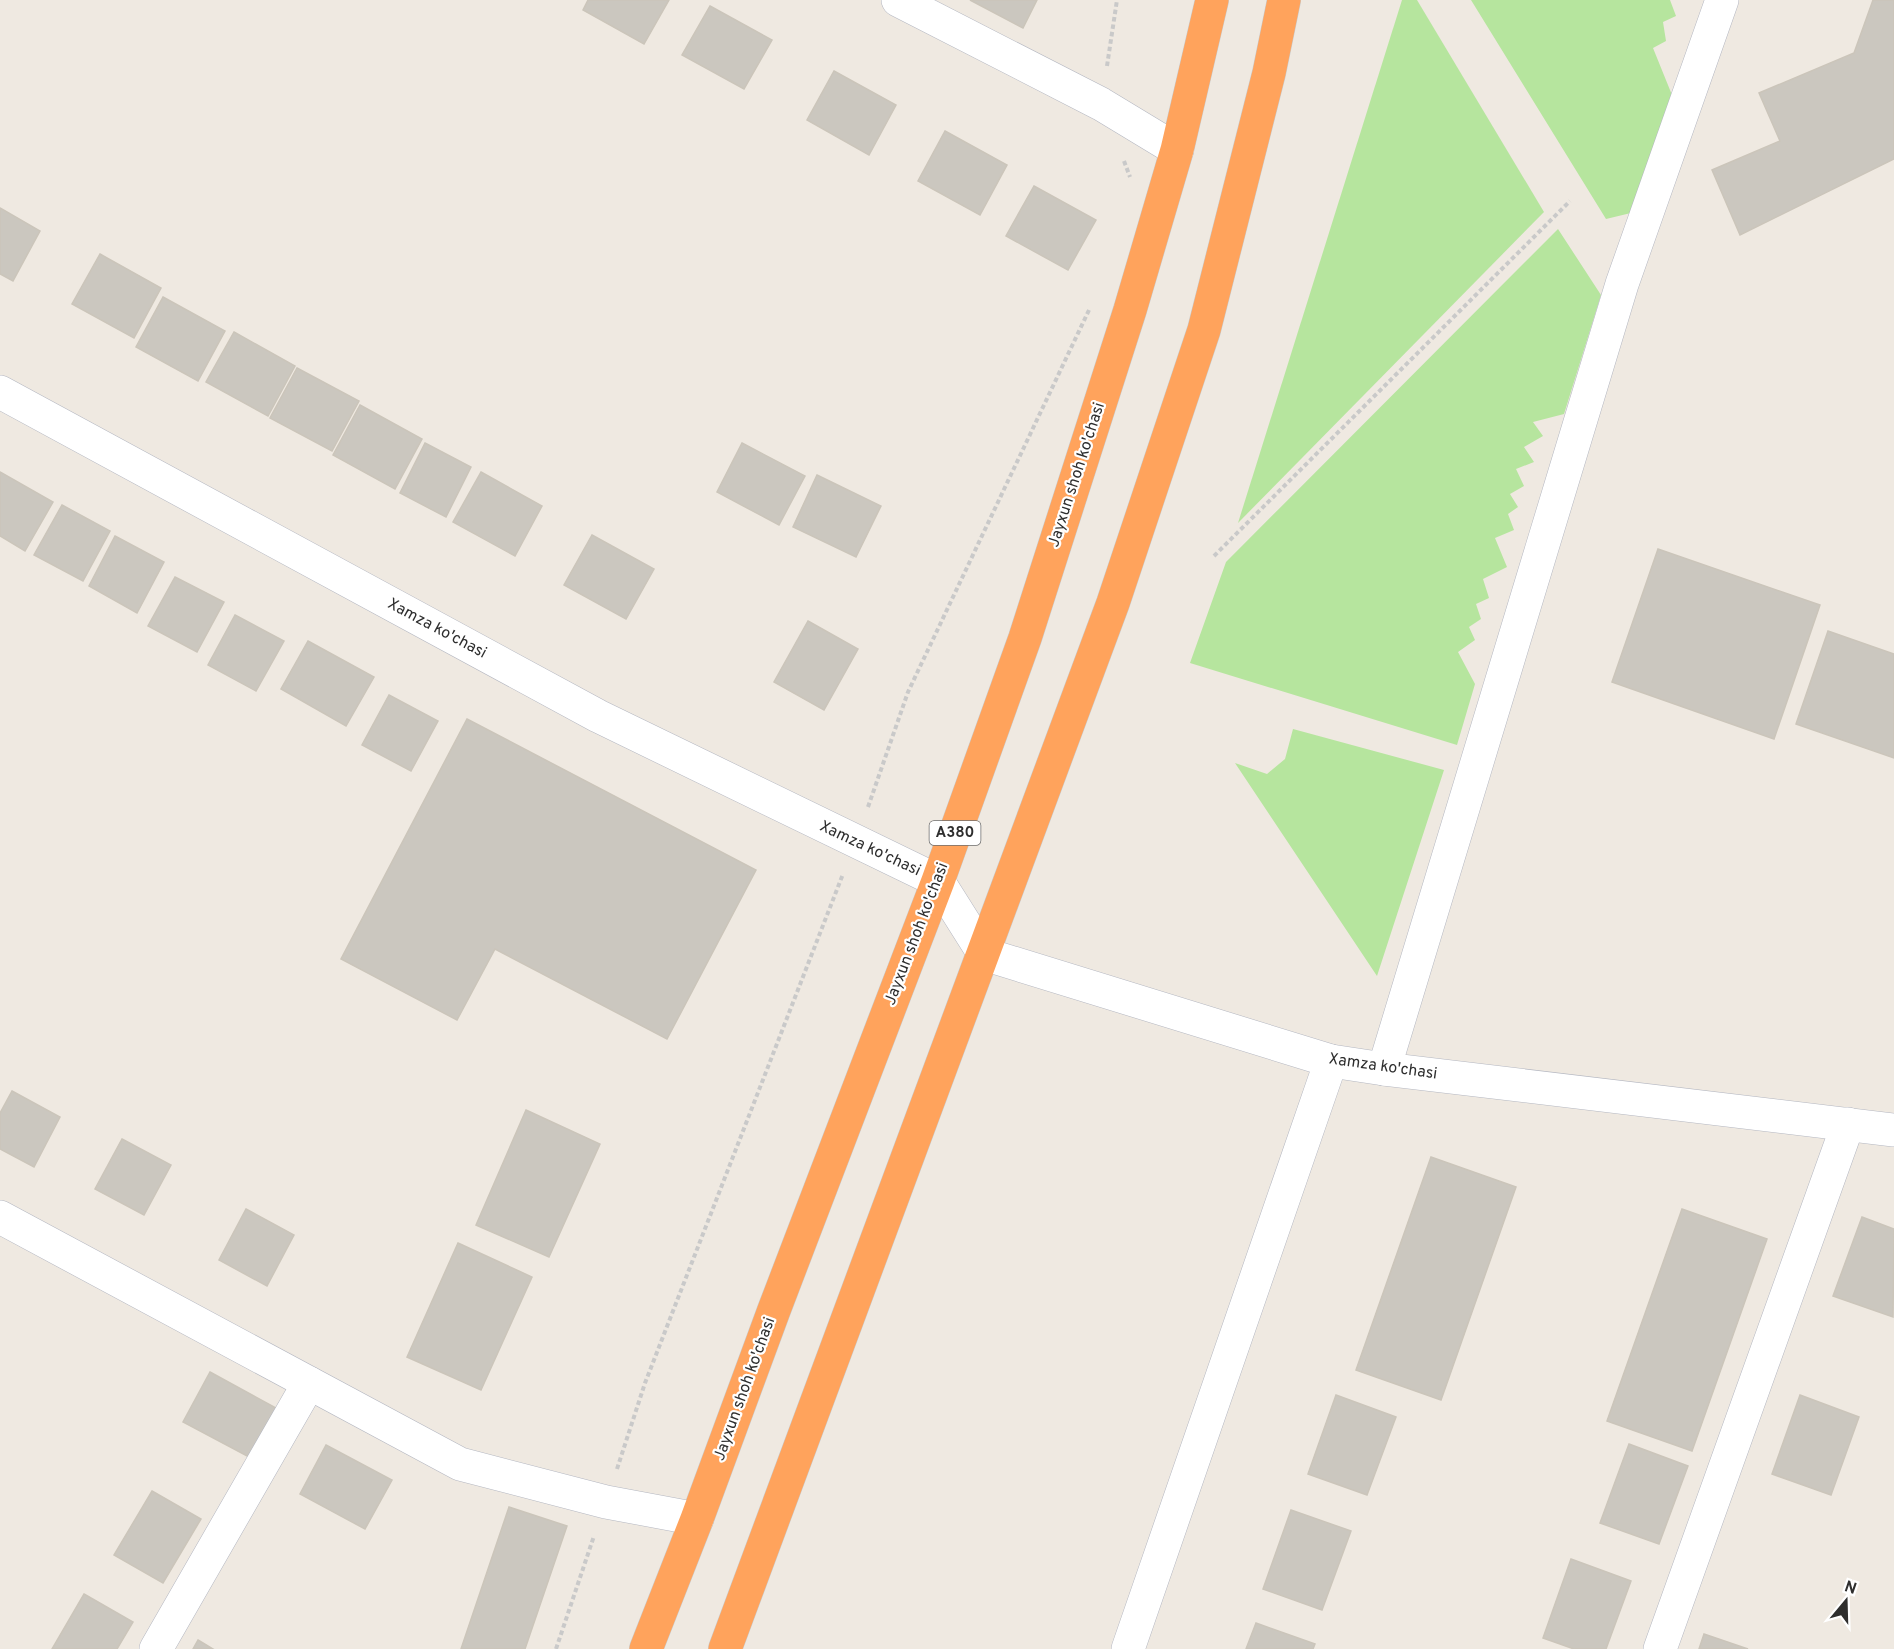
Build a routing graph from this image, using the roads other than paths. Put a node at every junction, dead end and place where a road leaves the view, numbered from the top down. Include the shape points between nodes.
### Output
1 (898, 0) edge
2 (1212, 0) edge
3 (1284, 0) edge
4 (1722, 0) edge
5 (1177, 150) junction
6 (0, 392) edge
7 (938, 881) junction
8 (984, 954) junction
9 (1332, 1061) junction
10 (1384, 1069) junction
11 (1848, 1124) junction
12 (1894, 1130) edge
13 (0, 1217) edge
14 (309, 1383) junction
15 (697, 1519) junction
16 (156, 1649) edge
17 (646, 1649) edge
18 (725, 1649) edge
19 (1128, 1649) edge
20 (1660, 1649) edge

1 - 5 street via 1101,104
2 - 5 highway, Jayxun shoh ko'chasi / A380
3 - 8 highway via 1204,330 1109,614
4 - 10 street via 1622,284
5 - 7 highway, Jayxun shoh ko'chasi / A380 via 1025,638
6 - 7 street, Xamza ko'chasi via 598,716
7 - 8 street, Xamza ko'chasi
7 - 15 highway, Jayxun shoh ko'chasi / A380
8 - 9 street, Xamza ko'chasi
8 - 18 highway
9 - 10 street, Xamza ko'chasi
9 - 19 street
10 - 11 street, Xamza ko'chasi
11 - 12 street, Xamza ko'chasi
11 - 20 street
13 - 14 street
14 - 15 street via 460,1464 606,1502
14 - 16 street
15 - 17 highway, Jayxun shoh ko'chasi / A380

